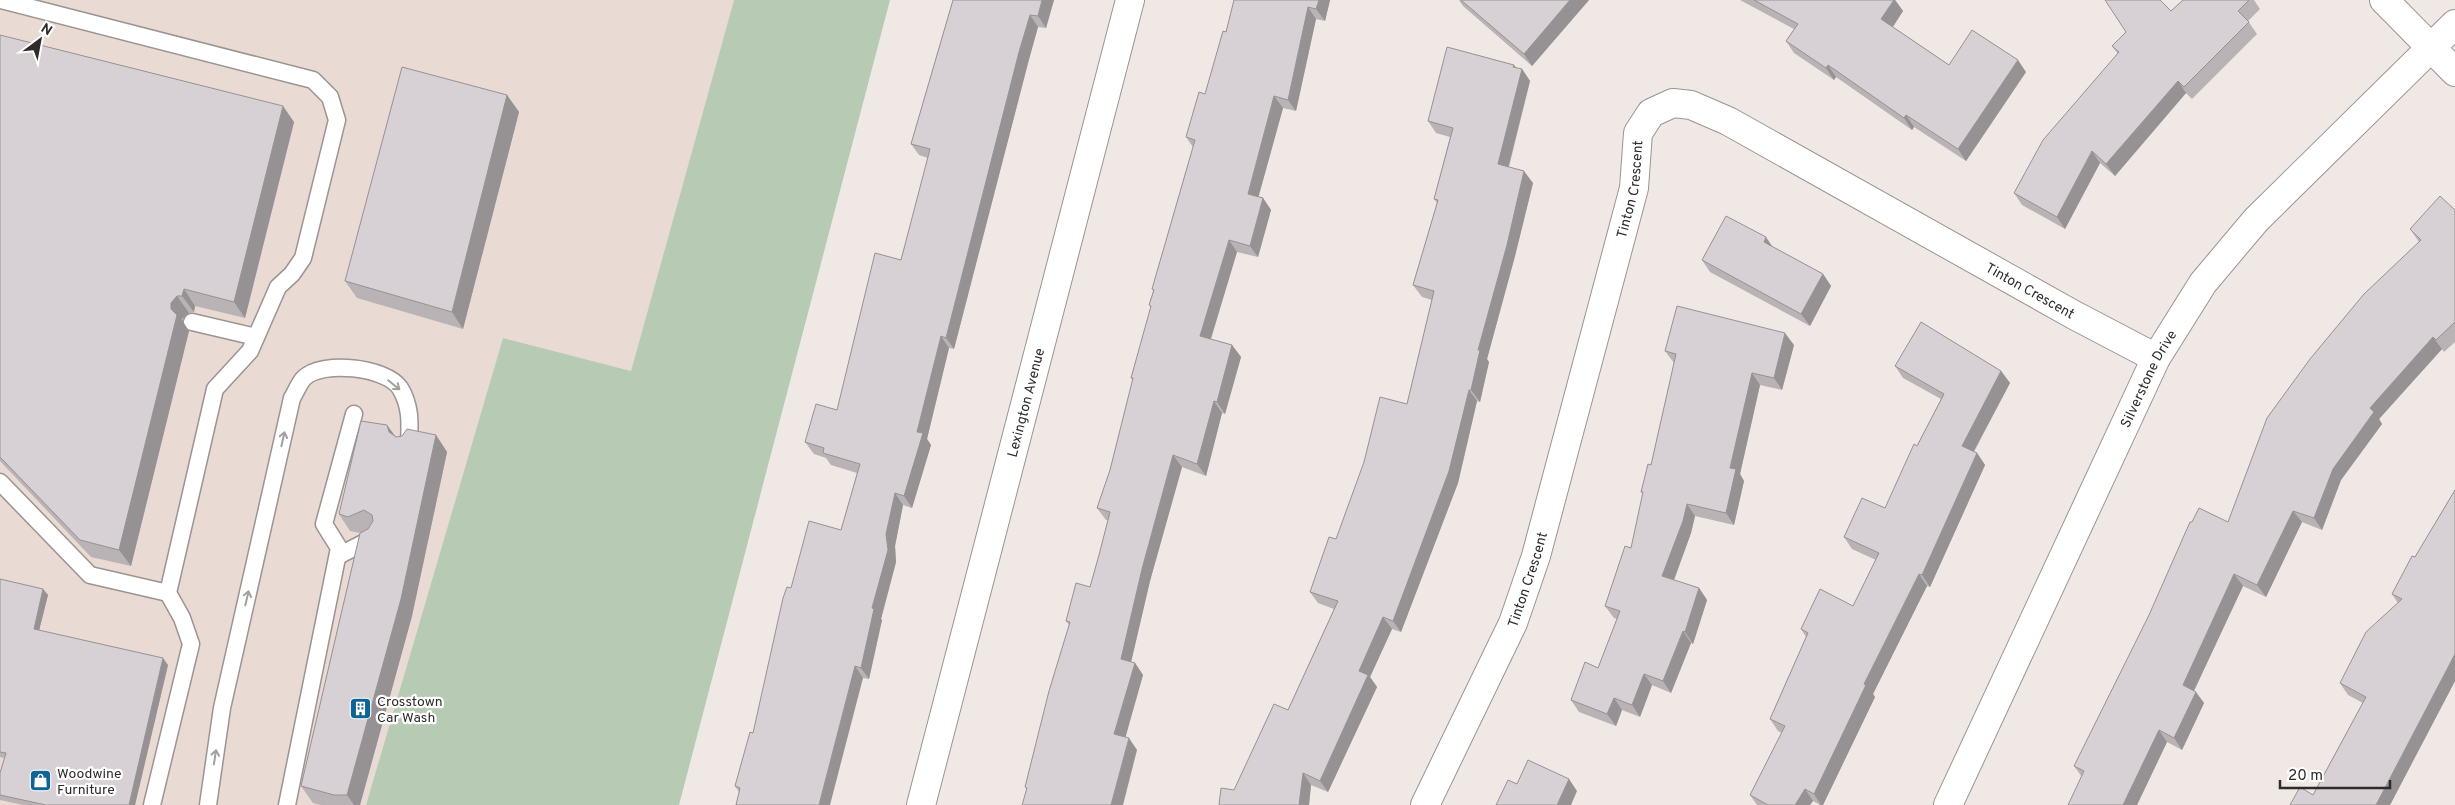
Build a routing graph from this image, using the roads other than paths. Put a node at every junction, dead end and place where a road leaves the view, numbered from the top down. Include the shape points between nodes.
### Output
1 (1, 0) edge
2 (1130, 0) edge
3 (2384, 0) edge
4 (2455, 24) edge
5 (2432, 47) junction
6 (2455, 72) edge
7 (192, 322) dead end
8 (256, 337) junction
9 (2156, 358) junction
10 (354, 414) dead end
11 (409, 444) edge
12 (0, 482) edge
13 (374, 538) edge
14 (338, 556) junction
15 (168, 593) junction
16 (152, 805) edge
17 (208, 805) edge
18 (287, 805) edge
19 (921, 805) edge
20 (1426, 805) edge
21 (1948, 805) edge

1 - 8 lane via 313,80 330,97 337,120 303,258 278,288
2 - 19 street, Lexington Avenue
3 - 5 street
4 - 5 street, Silverstone Drive
5 - 6 street
5 - 9 street, Silverstone Drive via 2256,220 2203,283
7 - 8 lane
8 - 15 lane via 250,351 214,389
9 - 20 street, Tinton Crescent via 1728,121 1691,105 1673,104 1651,113 1638,133 1634,188 1536,556 1513,622
9 - 21 street, Silverstone Drive
10 - 14 lane via 324,524 339,548
17 -> 11 lane via 222,708 292,398 304,378 323,369 345,367 373,372 399,386 411,415
12 - 15 lane via 90,575
13 - 14 lane
14 - 18 lane
15 - 16 lane via 191,644

